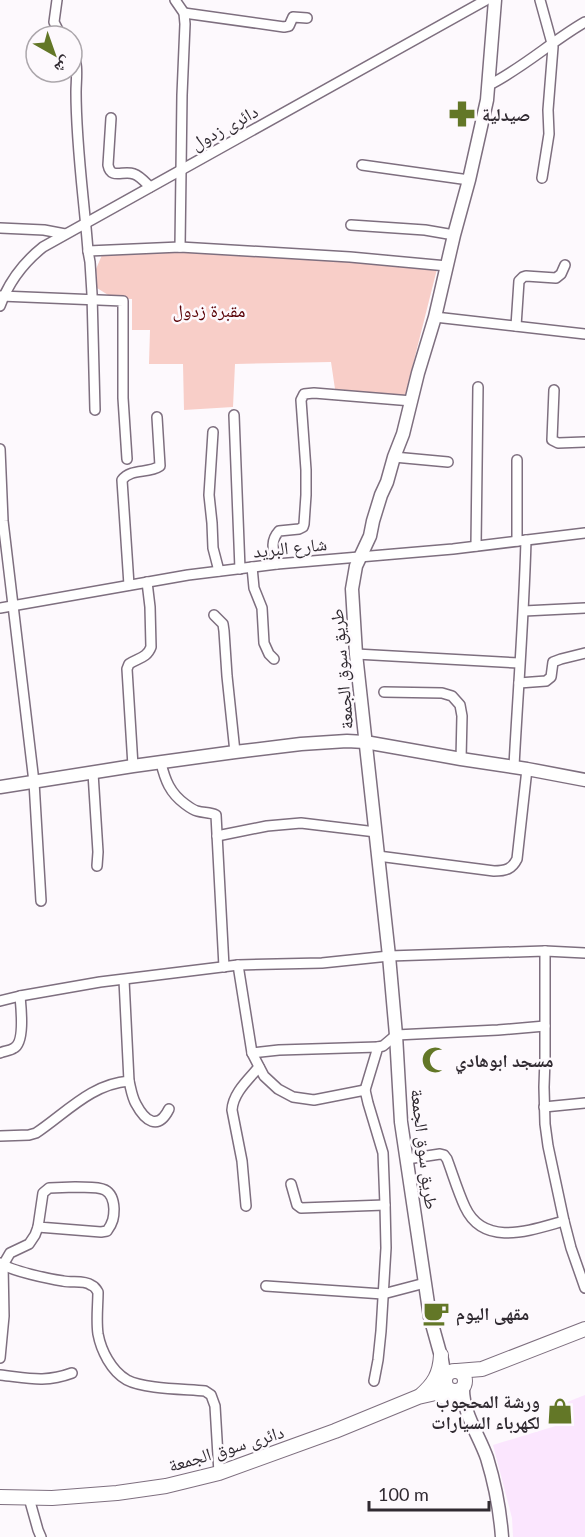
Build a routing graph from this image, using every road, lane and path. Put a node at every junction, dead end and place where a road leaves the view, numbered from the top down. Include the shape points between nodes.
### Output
1 (57, 0) edge
2 (175, 0) edge
3 (486, 0) edge
4 (495, 0) edge
5 (540, 0) edge
6 (184, 13) junction
7 (307, 18) dead end
8 (585, 22) edge
9 (55, 24) edge
10 (553, 42) junction
11 (77, 84) edge
12 (489, 86) junction
13 (111, 118) dead end
14 (362, 165) dead end
15 (181, 169) junction
16 (543, 178) dead end
17 (469, 180) junction
18 (150, 187) junction
19 (86, 222) junction
20 (351, 225) dead end
21 (0, 228) edge
22 (64, 234) junction
23 (454, 235) junction
24 (180, 247) junction
25 (88, 251) junction
26 (447, 266) junction
27 (565, 266) dead end
28 (2, 296) edge
29 (93, 300) junction
30 (0, 306) edge
31 (435, 317) junction
32 (516, 326) junction
33 (585, 334) edge
34 (478, 387) dead end
35 (554, 390) dead end
36 (412, 401) junction
37 (95, 410) dead end
38 (234, 415) dead end
39 (157, 417) dead end
40 (213, 432) dead end
41 (585, 442) edge
42 (0, 449) edge
43 (394, 456) junction
44 (127, 459) dead end
45 (517, 460) dead end
46 (448, 462) dead end
47 (585, 533) edge
48 (521, 540) junction
49 (476, 546) junction
50 (361, 556) junction
51 (277, 564) junction
52 (252, 567) junction
53 (240, 569) junction
54 (219, 571) junction
55 (147, 582) junction
56 (129, 585) junction
57 (13, 606) junction
58 (0, 608) edge
59 (585, 608) edge
60 (524, 611) junction
61 (214, 615) dead end
62 (585, 653) edge
63 (357, 654) junction
64 (274, 659) dead end
65 (519, 663) junction
66 (519, 683) junction
67 (384, 692) dead end
68 (366, 742) junction
69 (235, 752) junction
70 (461, 759) junction
71 (161, 763) junction
72 (133, 766) junction
73 (514, 766) junction
74 (527, 769) junction
75 (93, 773) junction
76 (585, 780) edge
77 (34, 782) junction
78 (0, 787) edge
79 (376, 832) junction
80 (217, 836) junction
81 (378, 856) junction
82 (97, 866) dead end
83 (41, 901) dead end
84 (545, 951) junction
85 (585, 953) edge
86 (389, 956) junction
87 (238, 965) junction
88 (224, 967) junction
89 (124, 980) junction
90 (20, 996) junction
91 (0, 1000) edge
92 (545, 1026) junction
93 (396, 1035) junction
94 (378, 1047) junction
95 (0, 1053) edge
96 (252, 1053) junction
97 (259, 1067) junction
98 (129, 1081) junction
99 (365, 1090) junction
100 (585, 1103) edge
101 (544, 1107) junction
102 (169, 1108) dead end
103 (0, 1136) edge
104 (407, 1159) junction
105 (291, 1184) dead end
106 (386, 1205) junction
107 (246, 1206) dead end
108 (564, 1221) junction
109 (38, 1227) junction
110 (2, 1264) edge
111 (425, 1283) junction
112 (266, 1286) dead end
113 (585, 1288) edge
114 (382, 1294) junction
115 (585, 1329) edge
116 (440, 1353) junction
117 (0, 1358) edge
118 (72, 1373) dead end
119 (0, 1374) edge
120 (374, 1381) dead end
121 (454, 1382) junction
122 (423, 1396) junction
123 (465, 1406) junction
124 (219, 1473) junction
125 (0, 1497) edge
126 (29, 1498) junction
127 (41, 1537) edge
128 (502, 1537) edge

1 - 9 street
2 - 6 street
3 - 15 street, دائرى زدول
4 - 12 street, طريق سوق الجمعة
5 - 10 street
6 - 7 street via 287,27 293,17
6 - 15 street
8 - 10 street
10 - 12 street
10 - 16 street via 550,126
11 - 19 street via 77,139
12 - 17 street, طريق سوق الجمعة
13 - 18 street via 109,170 133,174
14 - 17 street
15 - 18 street, دائرى زدول
15 - 24 street
17 - 23 street, طريق سوق الجمعة
18 - 19 street, دائرى زدول
19 - 22 street, دائرى زدول
19 - 25 street
20 - 23 street
21 - 22 street
22 - 28 street, دائرى زدول via 31,257
23 - 26 street, طريق سوق الجمعة
24 - 25 street
24 - 26 street
25 - 29 street
26 - 31 street, طريق سوق الجمعة
27 - 32 street via 556,278 520,279
28 - 29 street
28 - 30 street, دائرى زدول
29 - 37 street
29 - 44 street via 123,301
31 - 32 street
31 - 36 street, طريق سوق الجمعة
32 - 33 street
34 - 49 street
35 - 41 street via 552,440
36 - 43 street, طريق سوق الجمعة
36 - 51 street via 324,393 303,396 304,524 299,529 279,531 274,537
38 - 53 street
39 - 56 street via 160,466 128,474 122,480
40 - 54 street via 209,495
42 - 57 street
43 - 46 street
43 - 50 street, طريق سوق الجمعة
45 - 48 street
47 - 48 street, شارع البريد
48 - 49 street, شارع البريد
48 - 60 street
49 - 50 street, شارع البريد
50 - 51 street, شارع البريد
50 - 63 street, طريق سوق الجمعة via 352,589
51 - 52 street, شارع البريد
52 - 53 street, شارع البريد
52 - 64 street via 254,588 262,608 264,643
53 - 54 street, شارع البريد
54 - 55 street, شارع البريد
55 - 56 street, شارع البريد
55 - 72 street via 151,647 149,653 127,669
56 - 57 street, شارع البريد
57 - 58 street, شارع البريد
57 - 77 street
59 - 60 street
60 - 65 street
61 - 69 street via 223,624
62 - 66 street via 553,663 551,677 546,681
63 - 65 street
63 - 68 street, طريق سوق الجمعة
65 - 66 street
66 - 73 street
67 - 70 street via 452,696 460,705 462,716
68 - 69 street via 322,742
68 - 70 street
68 - 79 street, طريق سوق الجمعة
69 - 71 street
70 - 73 street
71 - 72 street
71 - 80 street via 170,790 178,799 194,810 215,813
72 - 75 street
73 - 74 street
74 - 76 street
74 - 81 street via 518,859 510,868 494,871
75 - 77 street
75 - 82 street
77 - 78 street
77 - 83 street
79 - 80 street via 301,823
79 - 81 street, طريق سوق الجمعة
80 - 88 street
81 - 86 street, طريق سوق الجمعة
84 - 85 street
84 - 86 street
84 - 92 street
86 - 87 street via 322,963
86 - 93 street, طريق سوق الجمعة
87 - 88 street
87 - 96 street
88 - 89 street
89 - 90 street
89 - 98 street
90 - 91 street
90 - 95 street via 17,1046
92 - 93 street
92 - 101 street
93 - 94 street
93 - 104 street, طريق سوق الجمعة
94 - 96 street
94 - 99 street
96 - 97 street
97 - 99 street via 278,1089 293,1097 314,1100
97 - 107 street via 232,1102
98 - 102 street via 135,1102 146,1119 160,1121
98 - 103 street via 85,1096 36,1134
99 - 106 street via 383,1154
100 - 101 street
101 - 108 street
104 - 108 street via 444,1155 465,1208 478,1225 492,1231 509,1233
104 - 111 street, طريق سوق الجمعة
105 - 106 street via 300,1208
106 - 114 street
108 - 113 street
109 - 109 street via 107,1231 114,1218 111,1194 106,1190 50,1188 43,1193
109 - 110 street via 33,1239 10,1253
110 - 117 street via 4,1316
110 - 124 street via 95,1287 98,1333 104,1354 127,1380 211,1395
111 - 114 street
111 - 116 street, طريق سوق الجمعة
112 - 114 street
114 - 120 street
115 - 121 main road
116 - 121 street
116 - 122 main road via 436,1378
118 - 119 street via 41,1379
121 - 122 main road, دائرى سوق الجمعة
121 - 123 street
122 - 123 main road via 444,1396
122 - 124 main road, دائرى سوق الجمعة
123 - 128 street via 493,1478
124 - 126 main road, دائرى سوق الجمعة via 117,1493
125 - 126 main road, دائرى سوق الجمعة
126 - 127 street

